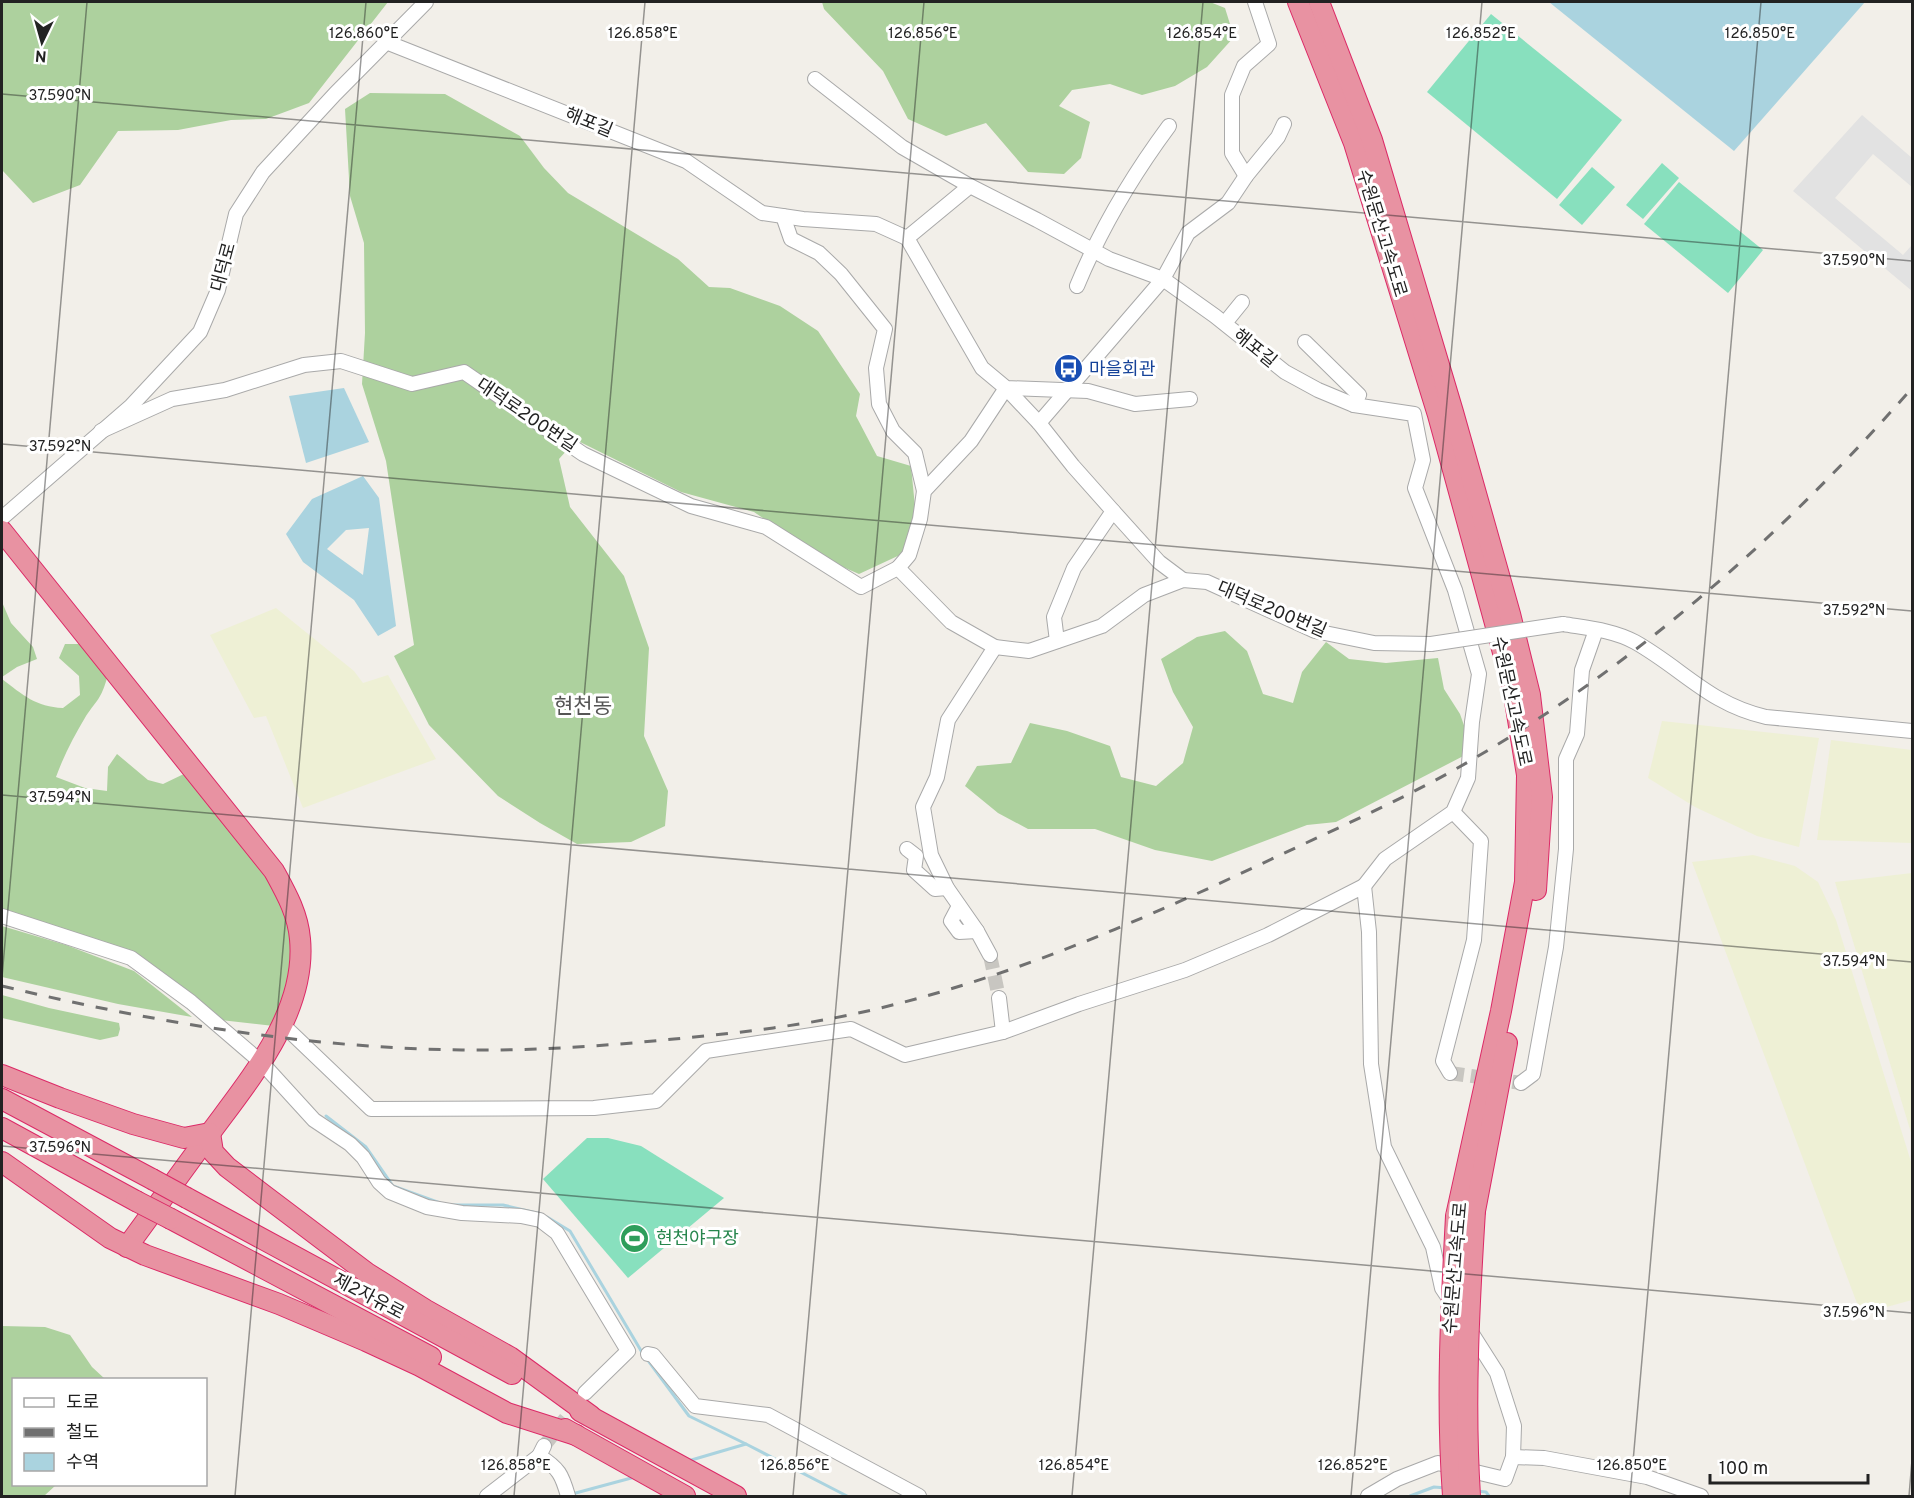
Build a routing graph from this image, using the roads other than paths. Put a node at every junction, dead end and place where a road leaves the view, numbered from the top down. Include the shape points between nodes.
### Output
1 (426, 2) edge
2 (1255, 2) edge
3 (1298, 2) edge
4 (1319, 2) edge
5 (386, 42) junction
6 (815, 79) dead end
7 (1284, 124) dead end
8 (1169, 126) dead end
9 (1246, 176) junction
10 (970, 186) junction
11 (783, 216) junction
12 (907, 238) junction
13 (1092, 250) junction
14 (1163, 279) junction
15 (1077, 286) dead end
16 (1242, 302) dead end
17 (1225, 323) junction
18 (1305, 342) dead end
19 (1006, 388) junction
20 (1066, 391) junction
21 (1190, 399) dead end
22 (1354, 405) junction
23 (1039, 423) junction
24 (101, 432) junction
25 (924, 491) junction
26 (1113, 511) junction
27 (2, 518) edge
28 (2, 531) edge
29 (898, 568) junction
30 (1183, 580) junction
31 (1596, 630) junction
32 (1057, 641) junction
33 (995, 647) junction
34 (1912, 731) edge
35 (1453, 812) junction
36 (907, 849) dead end
37 (1364, 886) junction
38 (947, 888) junction
39 (2, 915) edge
40 (990, 955) tunnel mouth
41 (999, 998) tunnel mouth
42 (282, 1023) junction
43 (1004, 1032) junction
44 (262, 1063) junction
45 (1450, 1073) dead end
46 (2, 1075) edge
47 (1521, 1083) dead end
48 (2, 1099) edge
49 (2, 1128) edge
50 (210, 1133) junction
51 (2, 1162) edge
52 (127, 1247) junction
53 (648, 1354) dead end
54 (585, 1393) tunnel mouth
55 (591, 1416) junction
56 (576, 1435) junction
57 (1513, 1457) junction
58 (679, 1493) edge
59 (487, 1497) edge
60 (568, 1497) edge
61 (736, 1497) edge
62 (919, 1497) edge
63 (1368, 1497) edge
64 (1453, 1497) edge
65 (1470, 1497) edge
66 (1701, 1497) edge

1 - 5 street, 대덕로
2 - 9 street via 1269,44 1244,66 1232,95 1232,153
3 - 64 highway, 수원문산고속도로, bridge via 1354,143 1438,415 1513,689 1527,775 1525,882 1456,1216 1448,1349 1448,1441
4 - 65 highway, 수원문산고속도로, bridge via 1376,151 1453,412 1530,695 1542,797 1538,882 1475,1211 1467,1342
5 - 11 street, 해포길 via 686,161 762,213
5 - 24 street, 대덕로 via 263,172 236,214 218,290 200,332 131,406
6 - 10 street, 해포길 via 902,147
7 - 9 street
8 - 13 street via 1138,168
9 - 14 street via 1228,203 1188,233
10 - 12 street
10 - 13 street, 해포길
11 - 12 street, 해포길 via 876,225
11 - 25 street via 791,239 827,260 885,329 876,368 879,404 893,431 915,453
12 - 19 street via 982,368
13 - 14 street, 해포길
13 - 15 street
14 - 17 street, 해포길
14 - 20 street
16 - 17 street
17 - 22 street, 해포길 via 1285,372
18 - 22 street via 1359,395
19 - 20 street
19 - 23 street
19 - 25 street via 971,441
20 - 21 street via 1088,391 1135,404
20 - 23 street
22 - 35 street, 해포길 via 1414,414 1423,460 1415,488 1455,590 1479,674 1468,778
23 - 26 street
24 - 27 street, 대덕로
24 - 29 street, 대덕로200번길 via 172,399 225,390 304,365 341,362 412,384 464,372 583,454 691,506 766,527 861,587
25 - 29 street via 909,555
26 - 30 street via 1159,562
26 - 32 street via 1074,568 1054,617
28 - 42 highway via 274,871 292,905 300,938 299,975
29 - 33 street, 대덕로200번길 via 951,622
30 - 31 street, 대덕로200번길, bridge via 1208,582 1315,631 1374,644 1431,644 1563,624
30 - 32 street, 대덕로200번길 via 1144,595 1102,626
31 - 34 street, 대덕로200번길 via 1633,641 1706,692 1744,712
31 - 47 street via 1582,670 1577,734 1566,759 1566,849 1556,947 1533,1074
32 - 33 street, 대덕로200번길 via 1029,651
33 - 38 street via 948,720 937,777 923,807 931,855
35 - 37 street via 1385,859
35 - 45 street via 1481,841 1473,940 1443,1061
36 - 38 street via 916,856 914,870 935,889
37 - 43 street via 1268,935 1185,970
37 - 57 street via 1369,932 1371,1064 1384,1147 1433,1247 1442,1288 1497,1373 1514,1426
38 - 40 street
39 - 44 street via 131,958 191,1002
41 - 43 street
42 - 43 street via 371,1109 594,1108 656,1101 706,1051 851,1029 905,1055
42 - 44 highway
44 - 50 highway
44 - 54 street via 314,1120 363,1157 390,1192 427,1207 540,1220 557,1233 628,1351
46 - 50 highway via 81,1106 184,1138
48 - 55 highway, 제2자유로, bridge
49 - 56 highway, 제2자유로, bridge
50 - 52 highway
50 - 55 highway via 213,1152 227,1167 367,1273 510,1357
51 - 52 highway
52 - 56 highway via 366,1341 507,1413
53 - 62 street via 653,1355 695,1406 768,1415
55 - 61 highway, 제2자유로
56 - 58 highway, 제2자유로
57 - 63 street via 1505,1479 1438,1463 1397,1479
57 - 66 street via 1544,1458 1647,1476
59 - 60 street via 542,1451 561,1474

